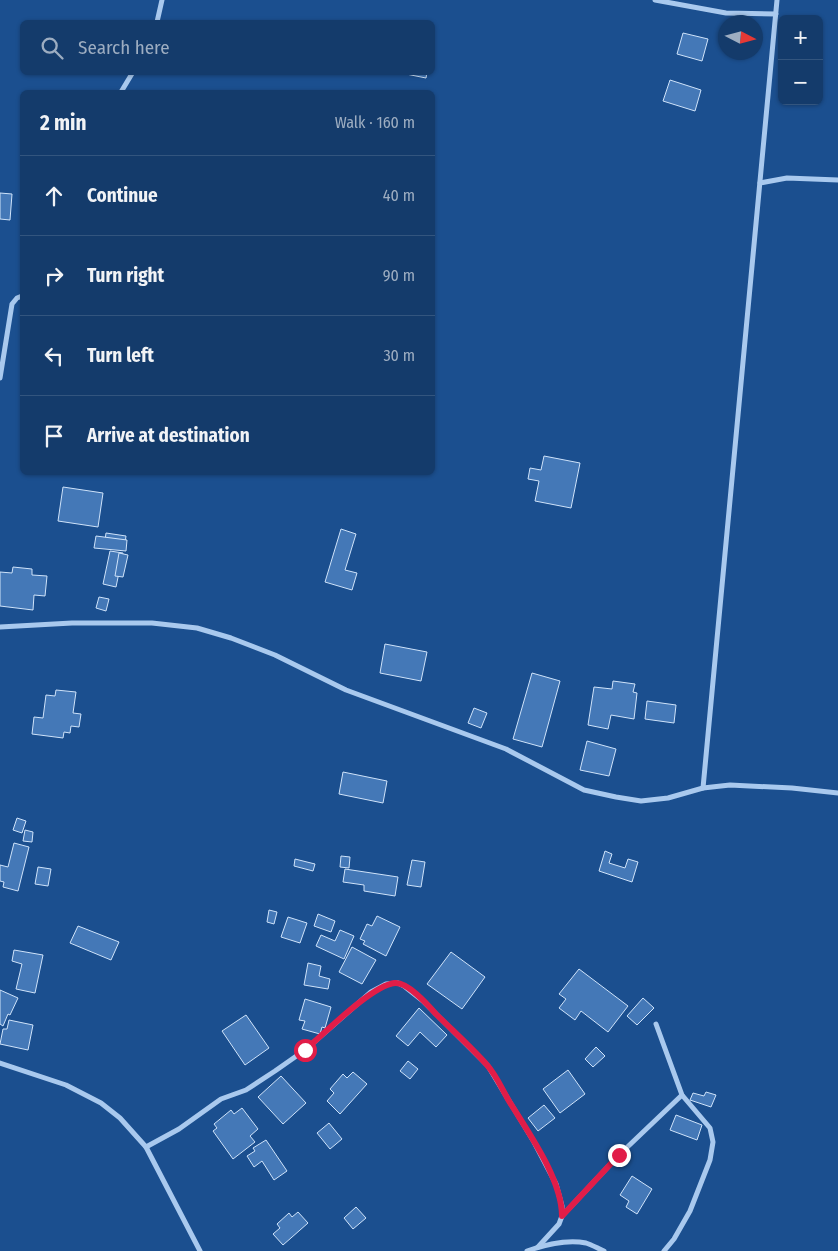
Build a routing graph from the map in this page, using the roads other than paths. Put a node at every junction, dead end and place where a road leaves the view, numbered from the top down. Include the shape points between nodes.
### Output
1 (162, 0) edge
2 (655, 0) edge
3 (777, 0) edge
4 (776, 14) junction
5 (157, 20) edge
6 (131, 75) edge
7 (122, 90) edge
8 (838, 180) edge
9 (760, 183) junction
10 (20, 297) edge
11 (0, 378) edge
12 (0, 627) edge
13 (704, 788) junction
14 (838, 793) edge
15 (656, 1024) dead end
16 (0, 1063) edge
17 (682, 1095) junction
18 (146, 1147) junction
19 (562, 1216) junction
20 (538, 1247) junction
21 (200, 1251) edge
22 (527, 1251) edge
23 (604, 1251) edge
24 (664, 1251) edge

1 - 5 street
2 - 4 street via 726,13
3 - 4 street
4 - 9 street
6 - 7 street
8 - 9 street via 787,178
9 - 13 street
10 - 11 street via 12,304
12 - 13 street via 72,622 152,623 197,628 275,655 346,690 506,749 584,790 641,801 668,798
13 - 14 street via 730,785
15 - 17 street
16 - 18 street via 66,1085 101,1103 120,1118
17 - 19 street
17 - 24 street via 710,1128 713,1142 710,1160 690,1211
18 - 19 street via 221,1100 246,1090 275,1072 371,992 386,984 398,983 423,1001 488,1066 556,1184
18 - 21 street
19 - 20 street
20 - 22 street
20 - 23 street via 586,1243

